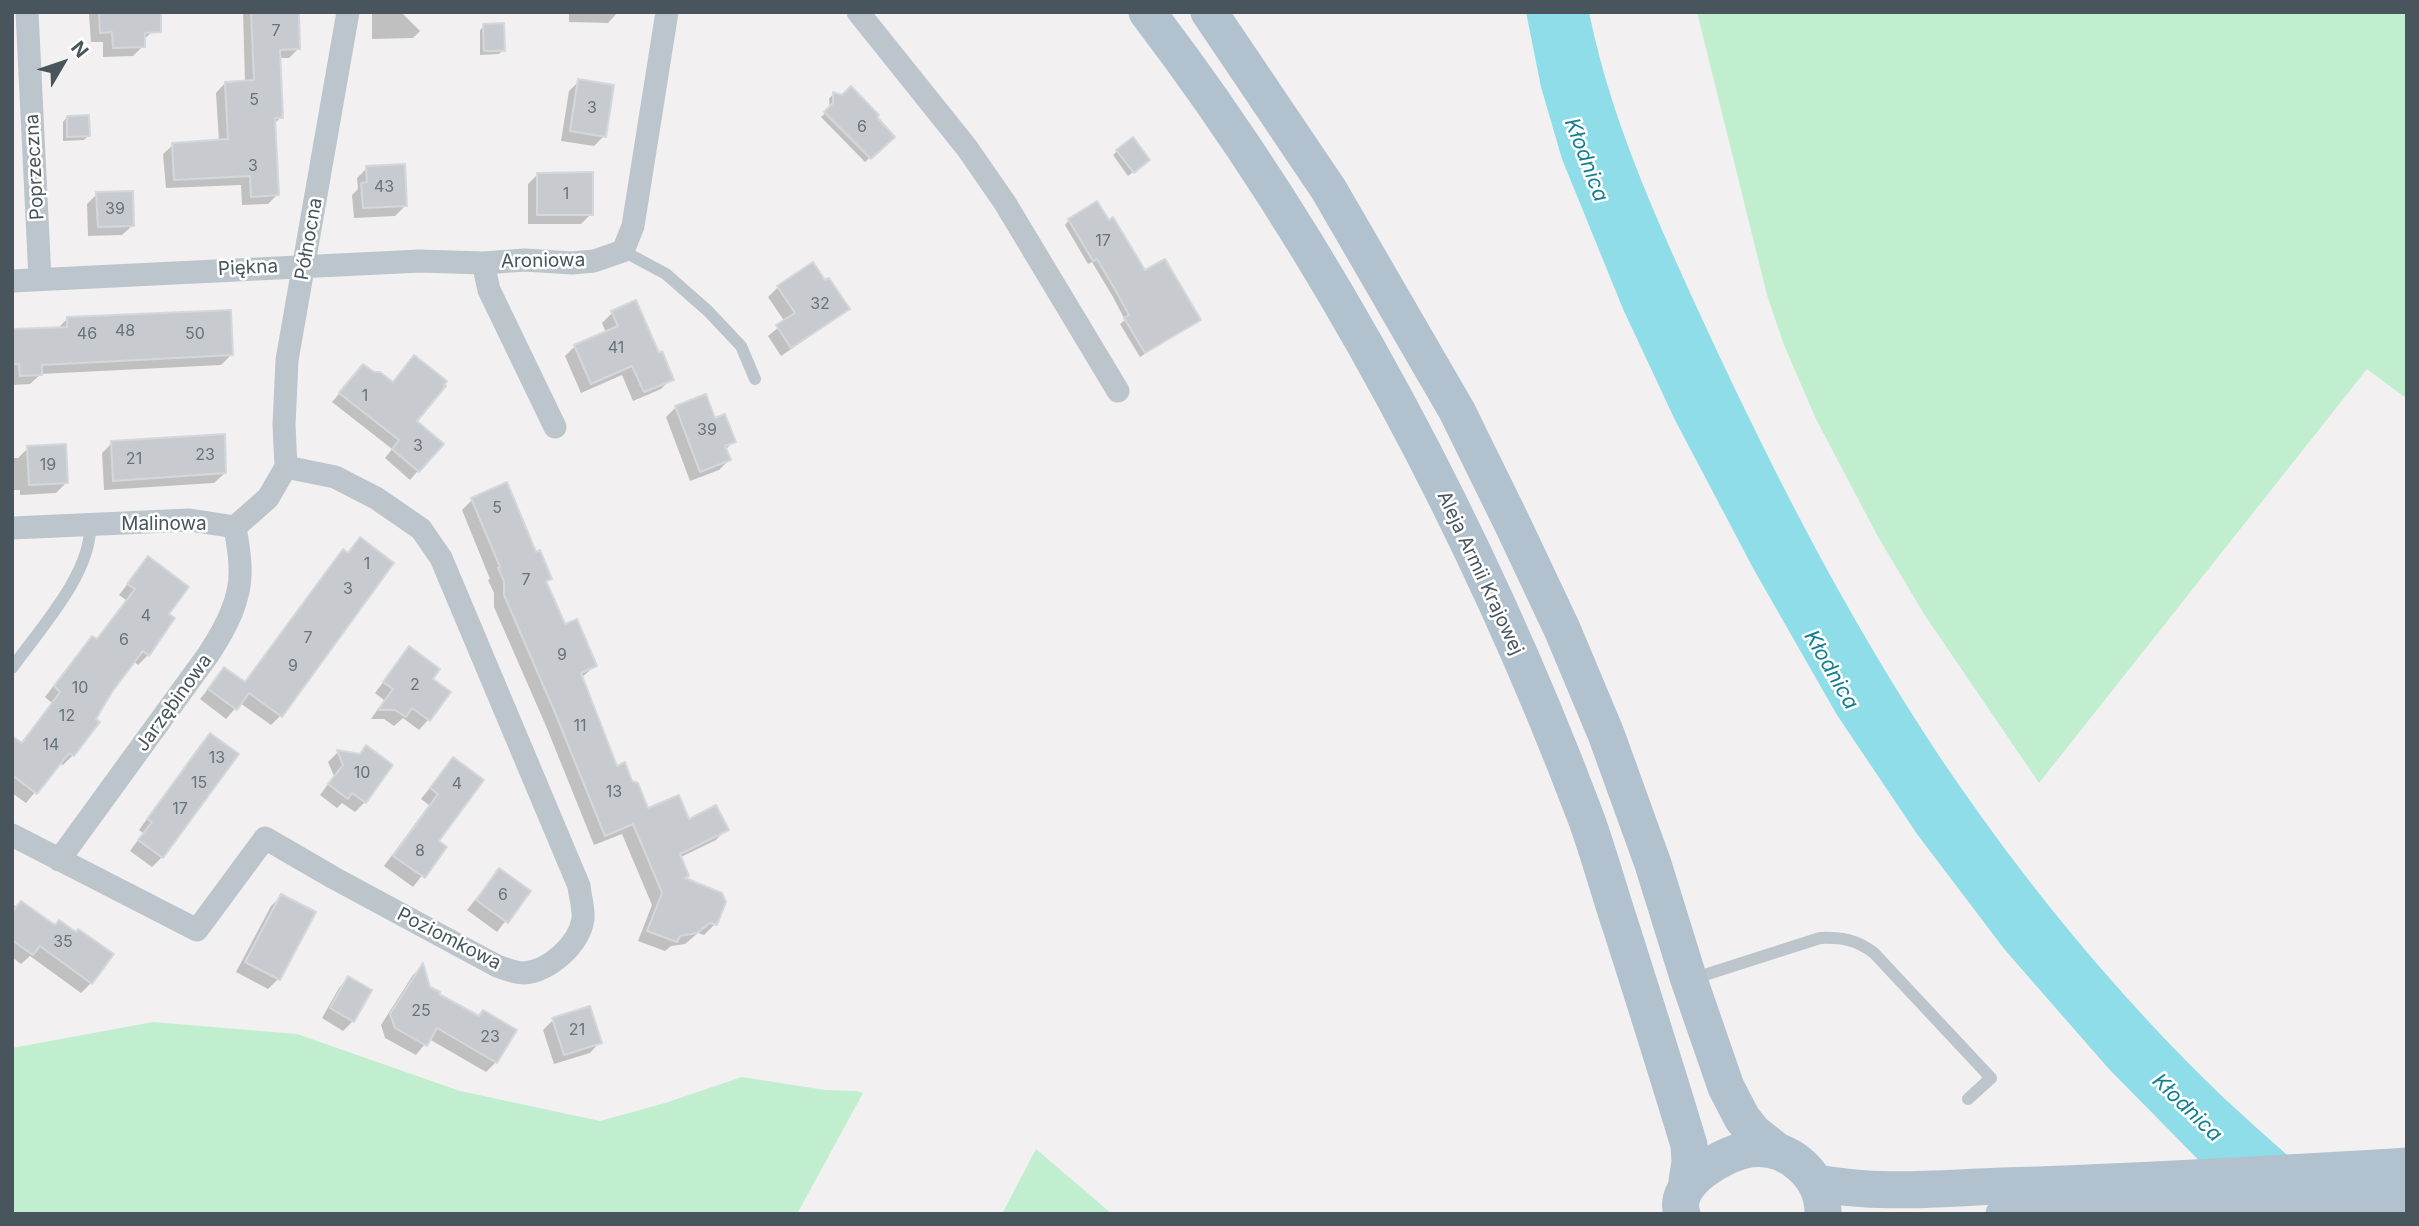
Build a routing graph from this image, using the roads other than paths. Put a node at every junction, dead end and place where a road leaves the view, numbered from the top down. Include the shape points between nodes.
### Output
1 (27, 12) edge
2 (348, 12) edge
3 (667, 12) edge
4 (858, 12) edge
5 (1147, 12) edge
6 (1209, 12) edge
7 (21, 58) edge
8 (623, 251) junction
9 (483, 262) junction
10 (305, 265) junction
11 (40, 279) junction
12 (12, 281) edge
13 (755, 379) dead end
14 (1118, 391) dead end
15 (555, 427) dead end
16 (286, 467) junction
17 (90, 524) junction
18 (235, 527) junction
19 (12, 528) edge
20 (12, 668) edge
21 (12, 835) edge
22 (60, 860) junction
23 (1689, 980) junction
24 (1968, 1098) dead end
25 (1777, 1151) junction
26 (2407, 1166) edge
27 (2407, 1195) edge
28 (2094, 1197) junction
29 (1820, 1198) edge
30 (1684, 1201) edge
31 (2004, 1214) edge

1 - 7 street, Poprzeczna
2 - 10 street, Północna
3 - 8 street via 633,226
4 - 14 street via 1005,203
5 - 30 main road, Aleja Armii Krajowej via 1229,125 1361,338 1491,594 1587,821 1689,1145
6 - 23 main road via 1329,190 1457,411 1513,523 1606,734
7 - 11 street, Poprzeczna
8 - 9 street, Aroniowa via 572,264
8 - 13 lane via 666,274 708,311 741,346
9 - 10 street, Piękna
9 - 15 street, Aroniowa via 489,290
10 - 11 street, Piękna
10 - 16 street, Północna via 287,360
11 - 12 street, Piękna
16 - 18 street, Malinowa via 268,498
16 - 22 street, Poziomkowa via 335,477 376,498 421,530 441,558 579,886 583,920 575,939 562,955 537,970 522,973 497,966 265,838 197,930
17 - 18 street, Malinowa via 190,520
17 - 19 street, Malinowa
17 - 20 lane via 90,540 74,580
18 - 22 street, Jarzębinowa via 241,569 226,627
21 - 22 street, Poziomkowa
23 - 24 lane via 1820,938 1839,937 1863,945 1991,1078
23 - 25 main road via 1726,1087 1753,1132
25 - 29 main road via 1804,1167
25 - 30 main road via 1751,1149 1730,1155 1704,1170
26 - 28 main road
27 - 28 main road
28 - 29 main road via 1836,1187
28 - 31 main road

